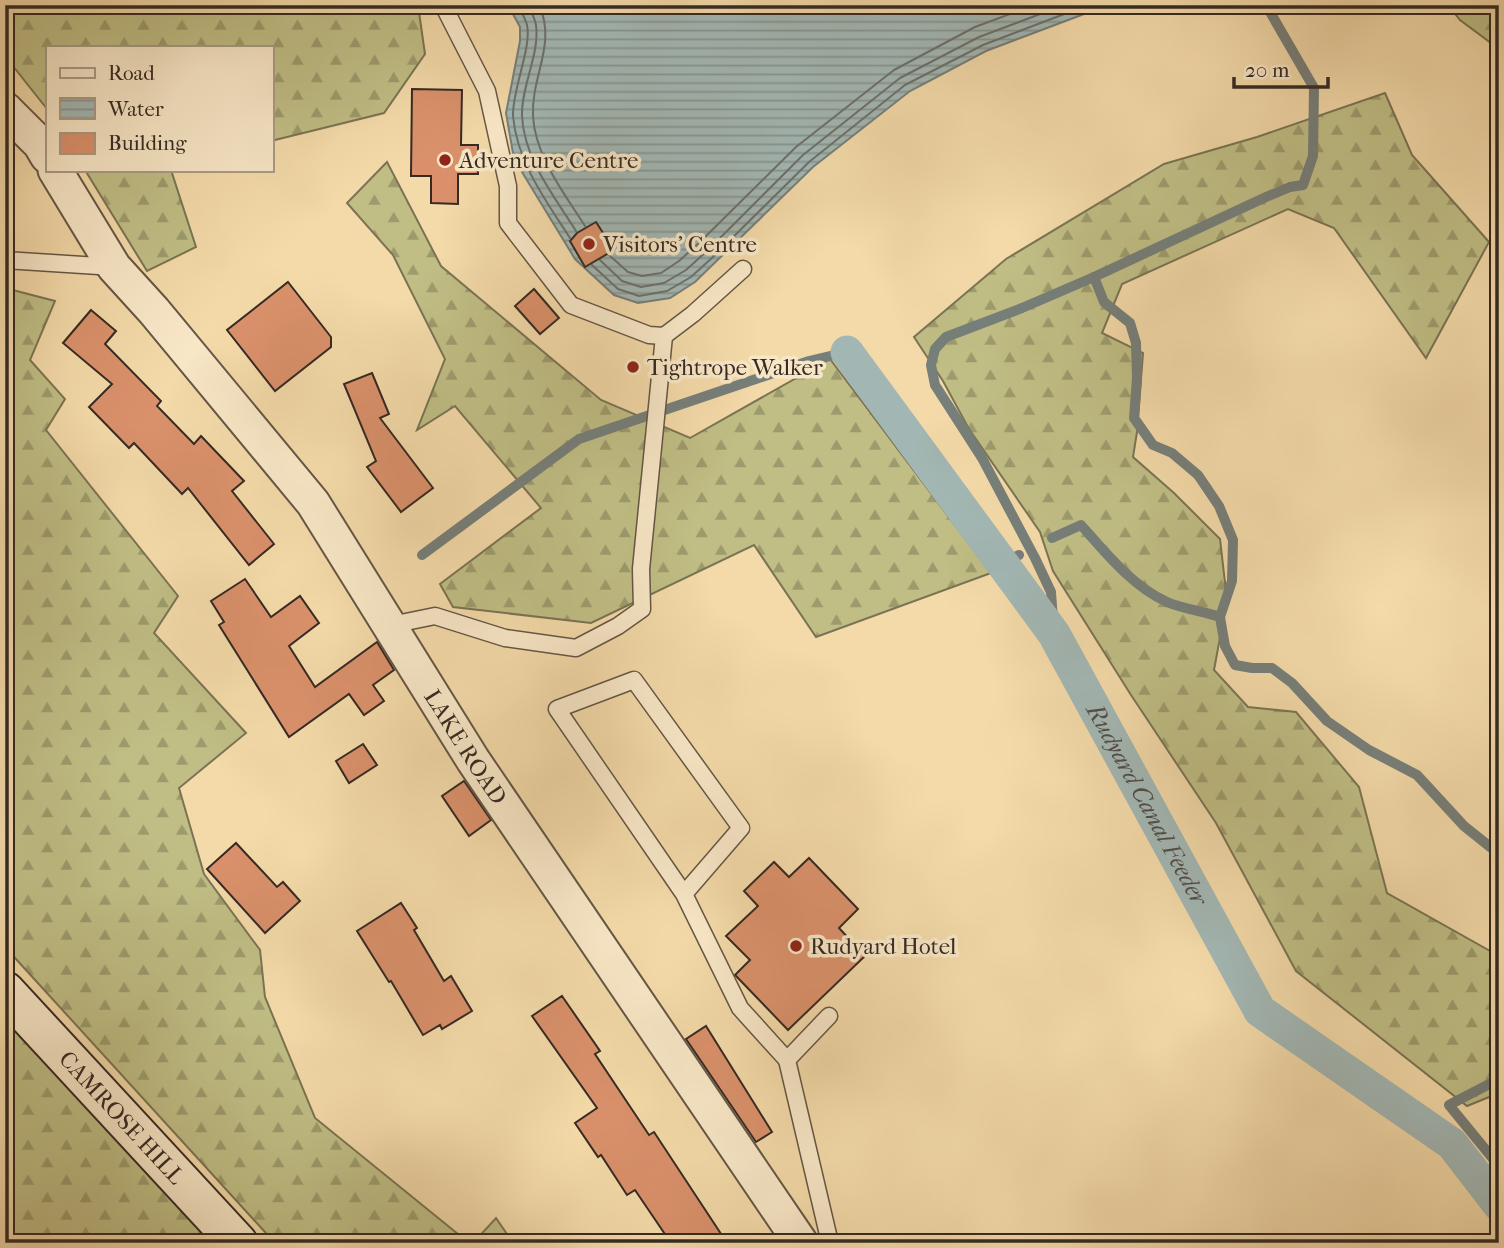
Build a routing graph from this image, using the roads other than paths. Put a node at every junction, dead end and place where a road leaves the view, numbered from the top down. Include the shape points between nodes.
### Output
1 (443, 5) edge
2 (5, 109) edge
3 (46, 154) edge
4 (56, 172) edge
5 (5, 260) edge
6 (114, 267) junction
7 (743, 269) dead end
8 (664, 336) junction
9 (391, 625) junction
10 (684, 894) junction
11 (5, 991) edge
12 (829, 1016) dead end
13 (787, 1060) junction
14 (238, 1243) edge
15 (800, 1243) edge
16 (830, 1243) edge

1 - 8 lane via 487,91 508,186 508,223 571,305 649,335
2 - 3 street
4 - 6 street, LAKE ROAD
5 - 6 lane
6 - 9 street, LAKE ROAD via 313,503
7 - 8 lane
8 - 9 lane via 641,569 642,609 576,648 505,638 435,616
9 - 15 street, LAKE ROAD via 473,761
10 - 10 lane via 664,865 556,709 634,680 741,828
10 - 13 lane via 740,1008
11 - 14 street, CAMROSE HILL
12 - 13 lane
13 - 16 lane

